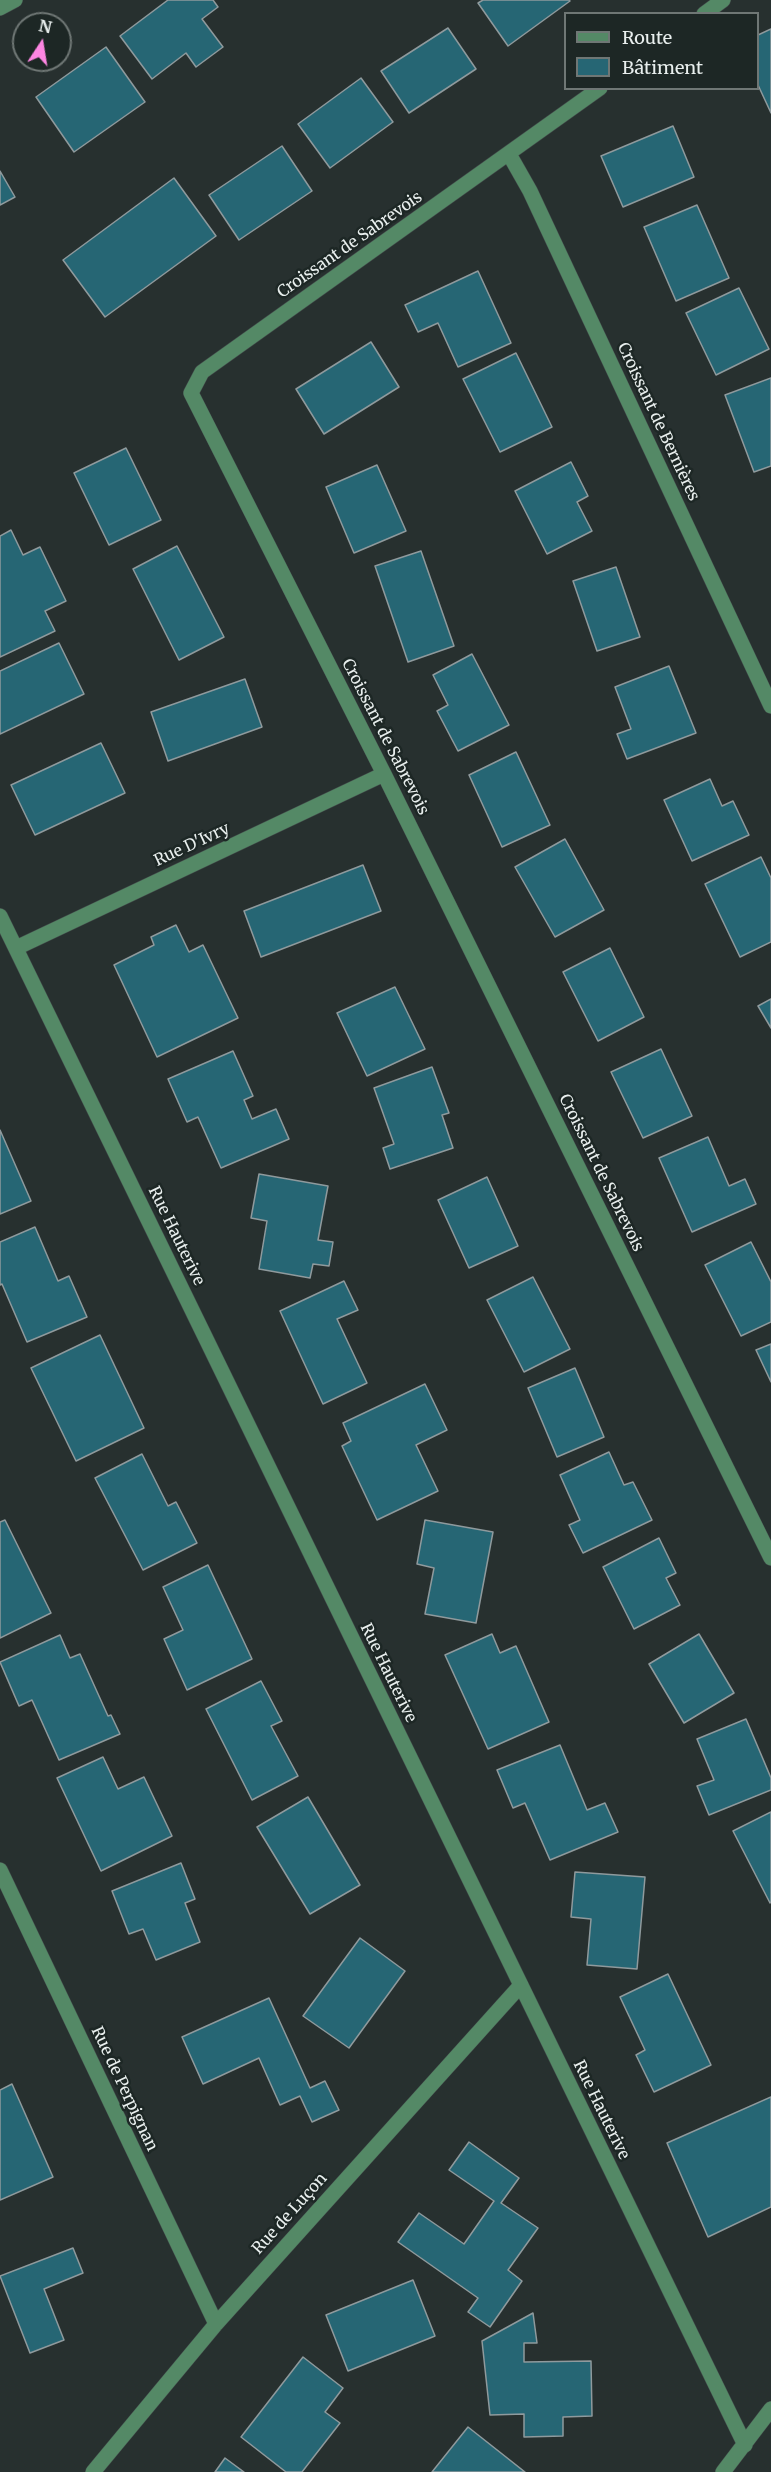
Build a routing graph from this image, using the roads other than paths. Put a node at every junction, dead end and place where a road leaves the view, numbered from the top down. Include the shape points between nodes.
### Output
1 (15, 0) edge
2 (723, 0) edge
3 (0, 8) edge
4 (707, 12) edge
5 (597, 90) edge
6 (509, 154) junction
7 (771, 706) edge
8 (384, 774) junction
9 (0, 916) edge
10 (16, 948) junction
11 (771, 1558) edge
12 (0, 1870) edge
13 (520, 1985) junction
14 (216, 2324) junction
15 (771, 2409) edge
16 (745, 2445) junction
17 (93, 2472) edge
18 (723, 2472) edge

1 - 3 street
2 - 4 street
5 - 6 street, Croissant de Sabrevois
6 - 7 street, Croissant de Bernières
6 - 8 street, Croissant de Sabrevois via 202,372 191,393
8 - 10 street, Rue D'Ivry
8 - 11 street, Croissant de Sabrevois
9 - 10 street, Rue Hauterive
10 - 13 street, Rue Hauterive
12 - 14 street, Rue de Perpignan
13 - 14 street, Rue de Luçon
13 - 16 street, Rue Hauterive
14 - 17 street, Rue de Luçon
15 - 16 street
16 - 18 street

